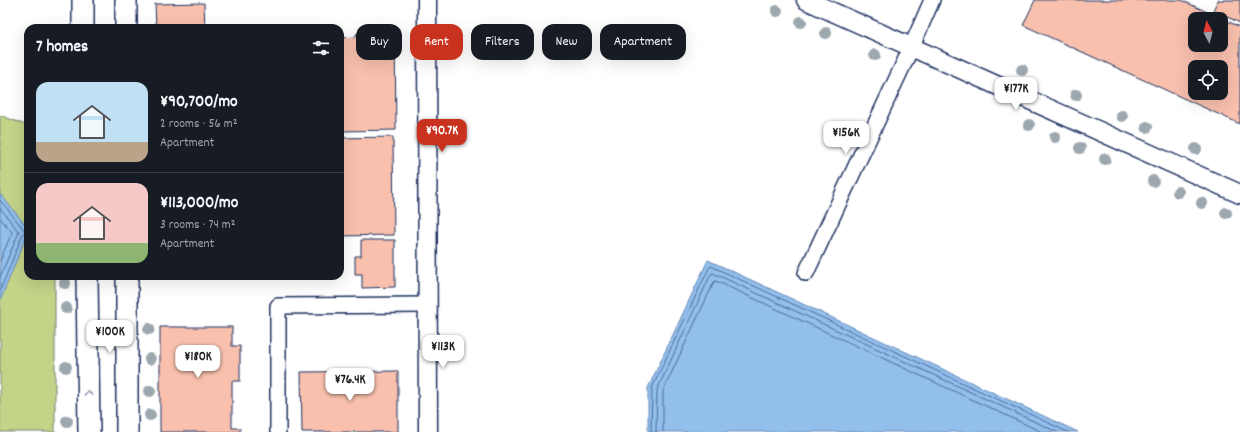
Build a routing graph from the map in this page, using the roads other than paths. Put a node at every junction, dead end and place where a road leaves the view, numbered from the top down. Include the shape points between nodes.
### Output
1 (83, 0) edge
2 (126, 0) edge
3 (427, 0) edge
4 (806, 0) edge
5 (932, 0) edge
6 (83, 24) edge
7 (126, 24) edge
8 (911, 48) junction
9 (1240, 194) edge
10 (806, 273) dead end
11 (87, 280) edge
12 (127, 280) edge
13 (427, 306) junction
14 (89, 432) edge
15 (127, 432) edge
16 (278, 432) edge
17 (428, 432) edge

1 - 6 main road
2 - 7 main road
3 - 13 street
4 - 8 street
5 - 8 street
8 - 9 street
8 - 10 street
14 -> 11 main road
12 - 15 main road
13 - 16 street via 278,306
13 - 17 street

